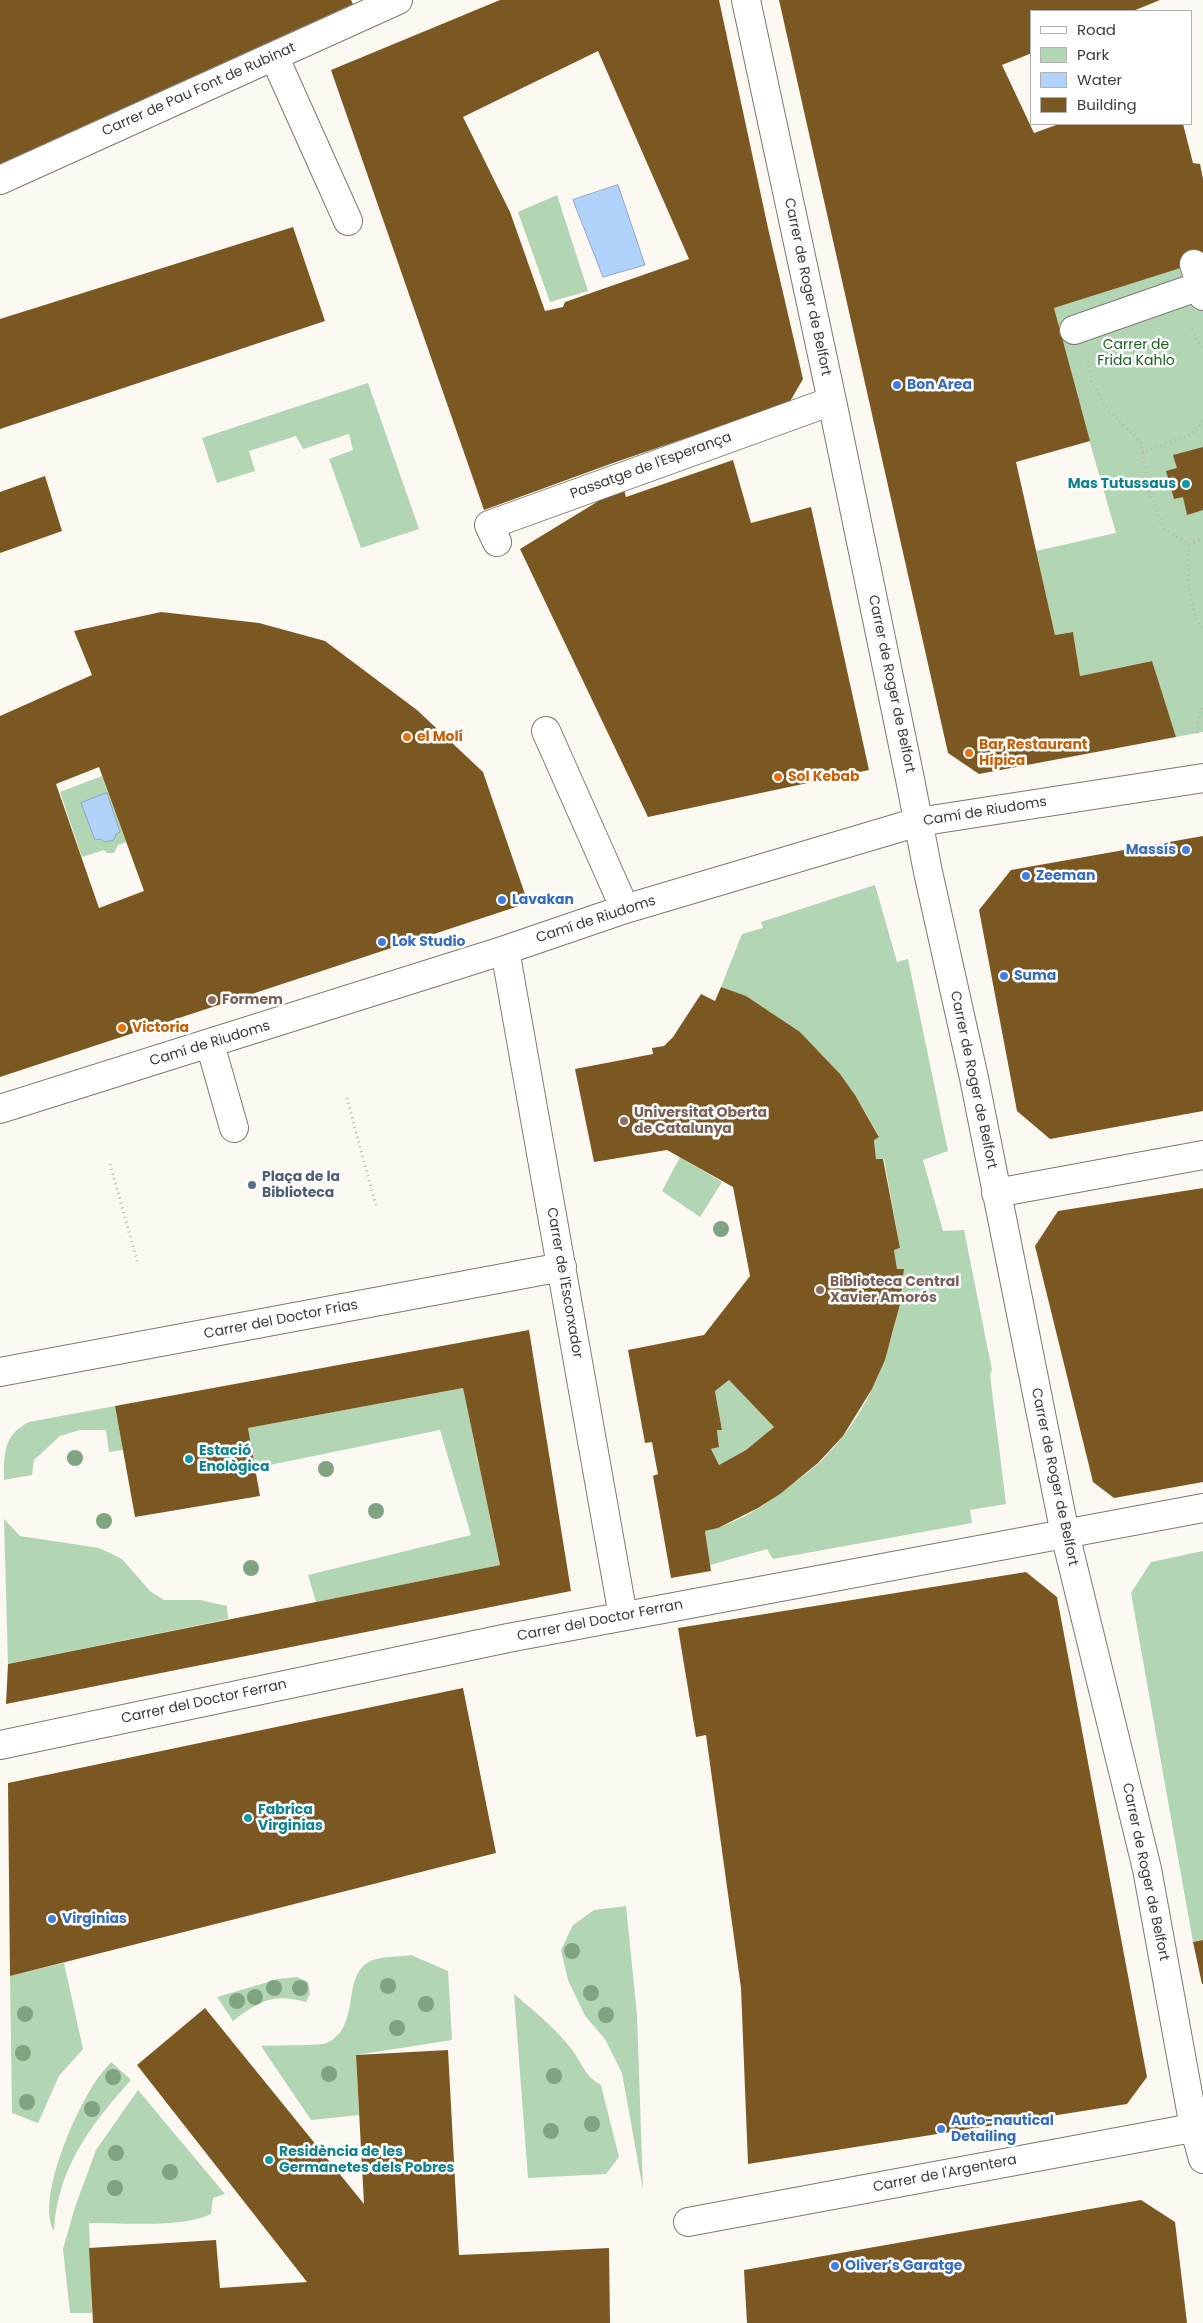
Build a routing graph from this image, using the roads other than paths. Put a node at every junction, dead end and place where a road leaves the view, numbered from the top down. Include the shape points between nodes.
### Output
1 (398, 0) edge
2 (746, 0) edge
3 (274, 56) junction
4 (0, 180) edge
5 (348, 221) dead end
6 (1199, 282) edge
7 (1074, 330) dead end
8 (832, 401) junction
9 (497, 542) dead end
10 (546, 731) dead end
11 (1203, 778) edge
12 (918, 822) junction
13 (625, 909) junction
14 (505, 950) junction
15 (210, 1044) junction
16 (0, 1108) edge
17 (234, 1128) dead end
18 (1203, 1155) edge
19 (996, 1192) junction
20 (562, 1267) junction
21 (0, 1372) edge
22 (1203, 1508) edge
23 (1065, 1534) junction
24 (623, 1616) junction
25 (0, 1745) edge
26 (1199, 2127) edge
27 (1203, 2159) edge
28 (688, 2222) dead end

1 - 3 street, Carrer de Pau Font de Rubinat
2 - 8 street, Carrer de Roger de Belfort
3 - 4 street, Carrer de Pau Font de Rubinat
3 - 5 street
6 - 7 street
8 - 9 street, Passatge de l'Esperança via 489,525
8 - 12 street, Carrer de Roger de Belfort
10 - 13 street
11 - 12 street, Camí de Riudoms
12 - 13 street, Camí de Riudoms
12 - 19 street, Carrer de Roger de Belfort
13 - 14 street, Camí de Riudoms
14 - 15 street, Camí de Riudoms
14 - 20 street, Carrer de l'Escorxador
15 - 16 street, Camí de Riudoms
15 - 17 street
18 - 19 street
19 - 23 street, Carrer de Roger de Belfort
20 - 21 street, Carrer del Doctor Frias
20 - 24 street, Carrer de l'Escorxador
22 - 23 street, Carrer del Doctor Ferran
23 - 24 street, Carrer del Doctor Ferran
23 - 26 street, Carrer de Roger de Belfort via 1147,1869
24 - 25 street, Carrer del Doctor Ferran
26 - 27 street, Carrer de Roger de Belfort
26 - 28 street, Carrer de l'Argentera

